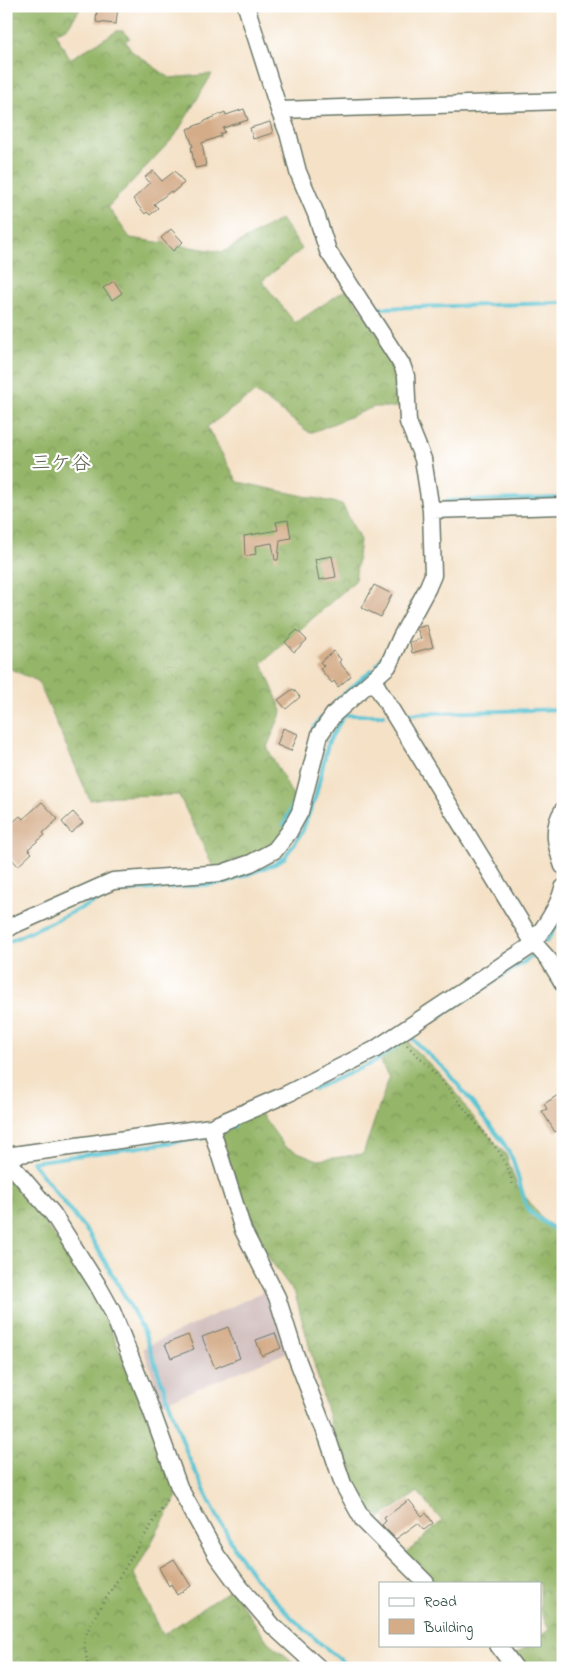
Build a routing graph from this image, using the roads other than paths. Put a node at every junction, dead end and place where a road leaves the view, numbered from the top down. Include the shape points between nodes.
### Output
1 (246, 6) edge
2 (563, 101) edge
3 (278, 110) junction
4 (563, 506) edge
5 (431, 510) junction
6 (373, 680) junction
7 (563, 810) edge
8 (563, 866) edge
9 (563, 888) edge
10 (6, 930) edge
11 (533, 942) junction
12 (563, 984) edge
13 (211, 1127) junction
14 (6, 1157) edge
15 (425, 1582) edge
16 (499, 1646) edge
17 (318, 1668) edge
18 (515, 1668) edge

1 - 3 street
2 - 3 street
3 - 5 street via 328,251 402,365 406,376 408,422 423,459
4 - 5 street
5 - 6 street via 433,575 428,590 388,666
6 - 10 street via 334,714 320,734 300,812 275,850 251,863 222,872 113,882
6 - 11 street
7 - 8 street via 554,832
9 - 11 street via 560,900
11 - 12 street via 549,960
11 - 13 street via 374,1050 287,1094
13 - 14 street
13 - 15 street via 243,1230 277,1297 343,1484 363,1520
14 - 17 street via 53,1214 112,1311 179,1487 217,1556 273,1626
16 - 18 street

